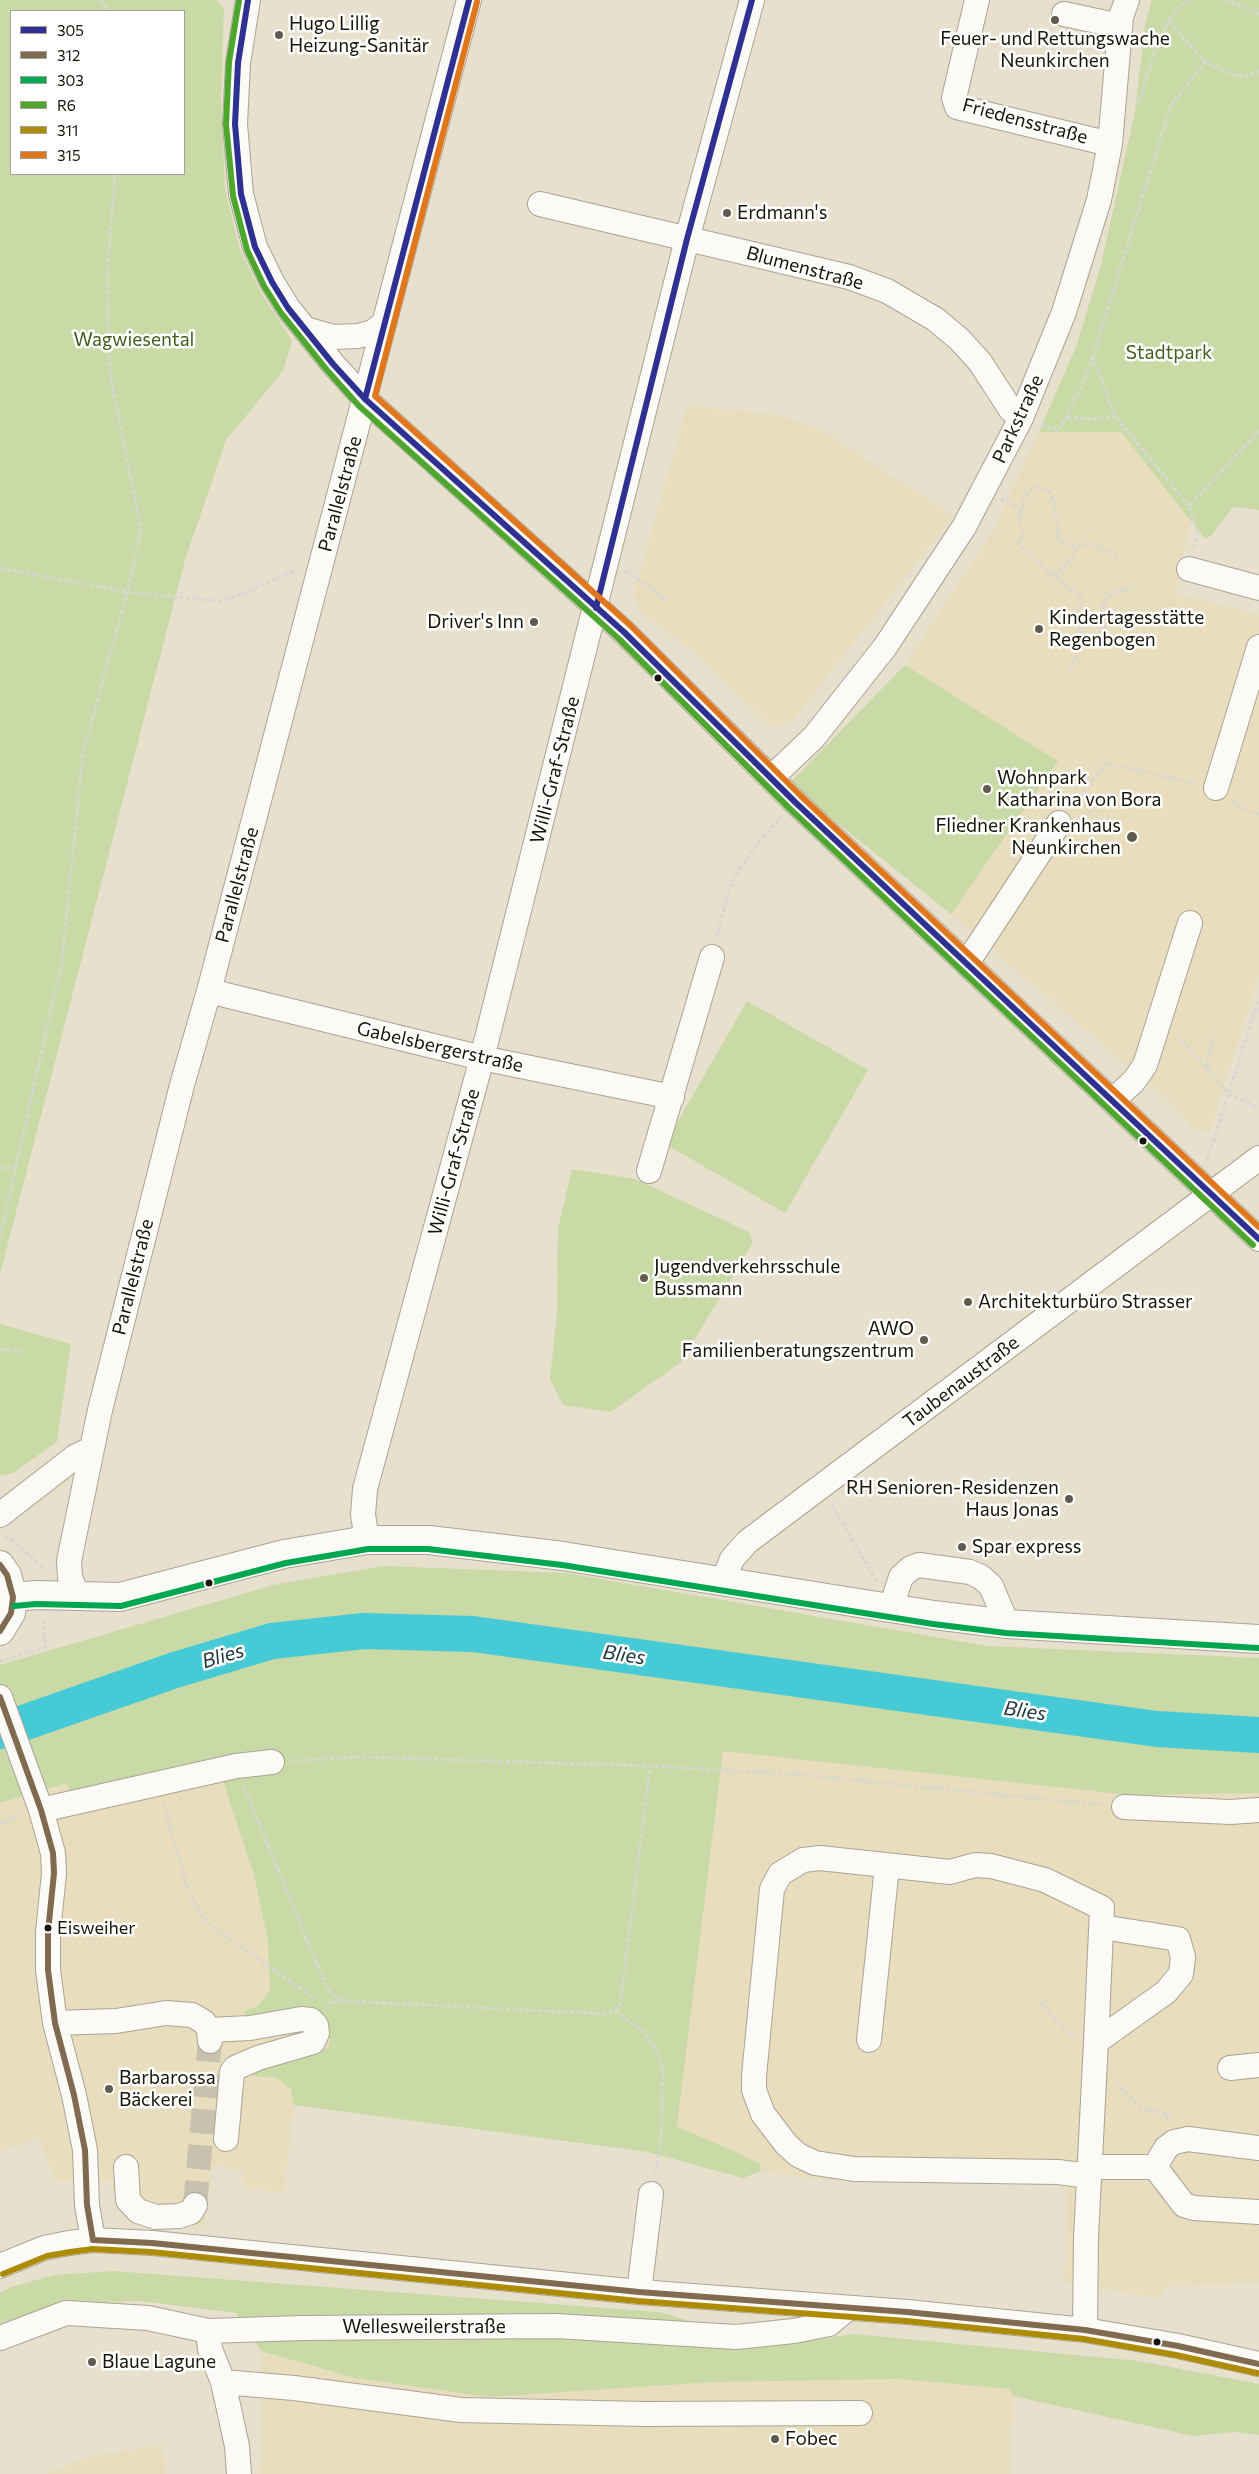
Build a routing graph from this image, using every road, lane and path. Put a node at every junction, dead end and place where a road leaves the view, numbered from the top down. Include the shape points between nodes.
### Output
1 (248, 0) edge
2 (469, 0) edge
3 (752, 0) edge
4 (976, 0) edge
5 (1126, 0) edge
6 (1190, 0) edge
7 (1225, 0) edge
8 (1064, 14) dead end
9 (1259, 14) edge
10 (1169, 20) junction
11 (1120, 26) junction
12 (1205, 62) junction
13 (1259, 71) edge
14 (1114, 105) junction
15 (1110, 144) junction
16 (115, 175) edge
17 (540, 204) dead end
18 (687, 238) junction
19 (385, 322) junction
20 (305, 329) junction
21 (1093, 356) junction
22 (365, 399) junction
23 (1115, 416) junction
24 (1067, 417) junction
25 (1021, 418) junction
26 (1259, 431) edge
27 (1189, 506) junction
28 (1082, 546) junction
29 (1120, 557) dead end
30 (608, 560) junction
31 (0, 568) edge
32 (1189, 569) joint
33 (320, 570) junction
34 (1055, 577) junction
35 (1135, 582) dead end
36 (1259, 588) edge
37 (127, 592) junction
38 (666, 599) dead end
39 (596, 608) junction
40 (1079, 632) junction
41 (1259, 647) edge
42 (1068, 669) dead end
43 (772, 777) junction
44 (1216, 788) junction
45 (796, 802) junction
46 (1259, 814) edge
47 (1059, 823) joint
48 (1190, 923) dead end
49 (712, 957) joint
50 (967, 963) junction
51 (209, 991) junction
52 (1259, 999) edge
53 (1162, 1016) junction
54 (1213, 1040) dead end
55 (482, 1058) junction
56 (1206, 1068) junction
57 (1229, 1094) junction
58 (672, 1097) junction
59 (1113, 1100) junction
60 (1259, 1108) edge
61 (1259, 1158) edge
62 (0, 1168) edge
63 (16, 1168) junction
64 (649, 1171) dead end
65 (1205, 1186) junction
66 (0, 1238) edge
67 (1259, 1238) edge
68 (0, 1348) edge
69 (23, 1352) dead end
70 (91, 1449) junction
71 (821, 1487) junction
72 (0, 1515) edge
73 (367, 1540) junction
74 (0, 1565) edge
75 (723, 1581) junction
76 (13, 1597) junction
77 (78, 1597) junction
78 (887, 1607) junction
79 (1007, 1624) junction
80 (0, 1631) edge
81 (1259, 1639) edge
82 (0, 1697) edge
83 (272, 1762) joint
84 (236, 1766) junction
85 (650, 1766) junction
86 (158, 1784) junction
87 (38, 1802) junction
88 (1124, 1806) joint
89 (1259, 1810) edge
90 (887, 1866) junction
91 (1102, 1918) junction
92 (315, 1999) dead end
93 (345, 2000) junction
94 (323, 2004) dead end
95 (615, 2011) junction
96 (55, 2023) junction
97 (869, 2040) dead end
98 (1096, 2042) junction
99 (1259, 2065) edge
100 (1230, 2068) dead end
101 (226, 2139) dead end
102 (1259, 2148) edge
103 (126, 2167) dead end
104 (1155, 2167) junction
105 (1090, 2171) junction
106 (651, 2194) joint
107 (195, 2205) dead end
108 (1259, 2212) edge
109 (93, 2240) junction
110 (0, 2266) edge
111 (638, 2292) junction
112 (848, 2308) junction
113 (1085, 2330) junction
114 (208, 2331) junction
115 (0, 2338) edge
116 (1259, 2364) edge
117 (223, 2382) junction
118 (860, 2413) dead end
119 (239, 2474) edge

1 - 20 street via 238,63 235,124 241,194 255,247 272,282
2 - 19 street, Parallelstraße
3 - 18 street, Willi-Graf-Straße
4 - 15 street, Friedensstraße via 954,98 957,107
5 - 11 street, Parkstraße
6 - 10 path
7 - 9 path
8 - 11 street
10 - 12 path
10 - 14 path via 1153,56 1140,100 1134,107
11 - 14 street, Parkstraße
12 - 13 path via 1246,77
12 - 21 path via 1171,105
14 - 15 street, Parkstraße
15 - 25 street, Parkstraße via 1085,248 1064,312
16 - 37 path via 108,278 110,374 141,530
17 - 18 street, Blumenstraße
18 - 25 street, Blumenstraße via 849,277 887,291 935,319 960,339 980,362 1011,410
18 - 30 street, Willi-Graf-Straße
19 - 20 street via 372,332 358,336 334,337
19 - 22 street, Parallelstraße
20 - 22 street
21 - 23 path
21 - 24 path
22 - 33 street, Parallelstraße
22 - 39 street
23 - 24 path via 1095,419
23 - 27 path
24 - 25 path via 1059,431
25 - 43 street, Parkstraße via 964,527 885,647 814,737
26 - 27 path
27 - 32 path via 1198,533
28 - 29 path via 1090,543
28 - 34 path
28 - 34 path via 1064,544 1059,538 1050,492 1038,487 1030,490 1020,509 1022,534 1018,542
30 - 38 path
30 - 39 street, Willi-Graf-Straße
31 - 37 path
32 - 36 street
33 - 37 path via 302,567 243,594 219,601
33 - 51 street, Parallelstraße
34 - 40 path via 1081,596
35 - 40 path via 1130,588 1112,593 1106,599 1101,630 1096,633
37 - 63 path via 84,753 62,961
39 - 43 street
39 - 55 street, Willi-Graf-Straße
40 - 42 path via 1076,660
41 - 44 street
43 - 45 street
44 - 46 path via 1243,809
44 - 47 path via 1106,763
45 - 49 path via 762,838 738,871 729,891
45 - 50 street
47 - 50 street
48 - 53 street
49 - 58 street
50 - 59 street
51 - 55 street, Gabelsbergerstraße
51 - 70 street, Parallelstraße via 182,1084
52 - 57 path
53 - 56 path
53 - 59 street via 1145,1065 1134,1081
54 - 56 path
55 - 58 street, Gabelsbergerstraße
55 - 73 street, Willi-Graf-Straße via 365,1489 363,1515
56 - 57 path
57 - 60 path
57 - 65 path
58 - 64 street
59 - 65 street
61 - 65 street, Taubenaustraße
62 - 63 path
63 - 66 path
65 - 67 street
65 - 71 street, Taubenaustraße
68 - 69 path
70 - 72 street via 76,1456
70 - 77 street, Parallelstraße via 69,1561 70,1578
71 - 75 street, Taubenaustraße via 747,1542 732,1558
71 - 78 path via 876,1578
73 - 75 main road via 429,1540 563,1556
73 - 77 main road via 284,1554 120,1597
74 - 76 main road via 7,1575
75 - 78 main road
76 - 77 main road
76 - 80 main road via 11,1613
78 - 79 main road
78 - 79 street via 901,1576 919,1565 928,1566 970,1572 981,1577 991,1586
79 - 81 main road
82 - 87 street
83 - 84 street
83 - 85 path via 362,1757
84 - 86 street
84 - 93 path via 328,1991
85 - 88 path via 805,1775
85 - 95 path via 620,2006
86 - 87 street
86 - 92 path via 188,1890 201,1915 213,1927
87 - 96 street via 53,1853 48,1970
88 - 89 street via 1230,1812
90 - 91 street via 950,1872 975,1865 991,1866 1045,1880
90 - 97 street
90 - 105 street via 820,1858 802,1860 780,1874 772,1889 754,2076 754,2090 763,2114 798,2155 832,2166 854,2169
91 - 98 street
91 - 98 street via 1178,1939 1183,1957 1181,1974 1166,1992
93 - 94 path
93 - 95 path via 607,2014
95 - 106 path via 645,2033 656,2048 663,2069 661,2140
96 - 101 street via 116,2021 166,2013 192,2015 204,2022 210,2036 301,2019 311,2020 317,2033 313,2042 258,2058 232,2072
96 - 109 street via 82,2131
98 - 105 street
99 - 100 street
102 - 104 street via 1188,2140 1174,2142 1166,2148
103 - 107 street via 128,2200 138,2211 156,2216 179,2216 191,2212
104 - 105 street
104 - 108 street via 1184,2205
105 - 113 street
106 - 111 street
109 - 110 street via 44,2248
109 - 111 street via 152,2243
111 - 112 street
112 - 113 street
112 - 114 street, Wellesweilerstraße via 829,2324 736,2337 556,2326
113 - 116 street
114 - 115 street, Wellesweilerstraße via 148,2318 66,2313
114 - 117 street via 210,2349
117 - 118 street via 461,2410 644,2414
117 - 119 street via 237,2446

